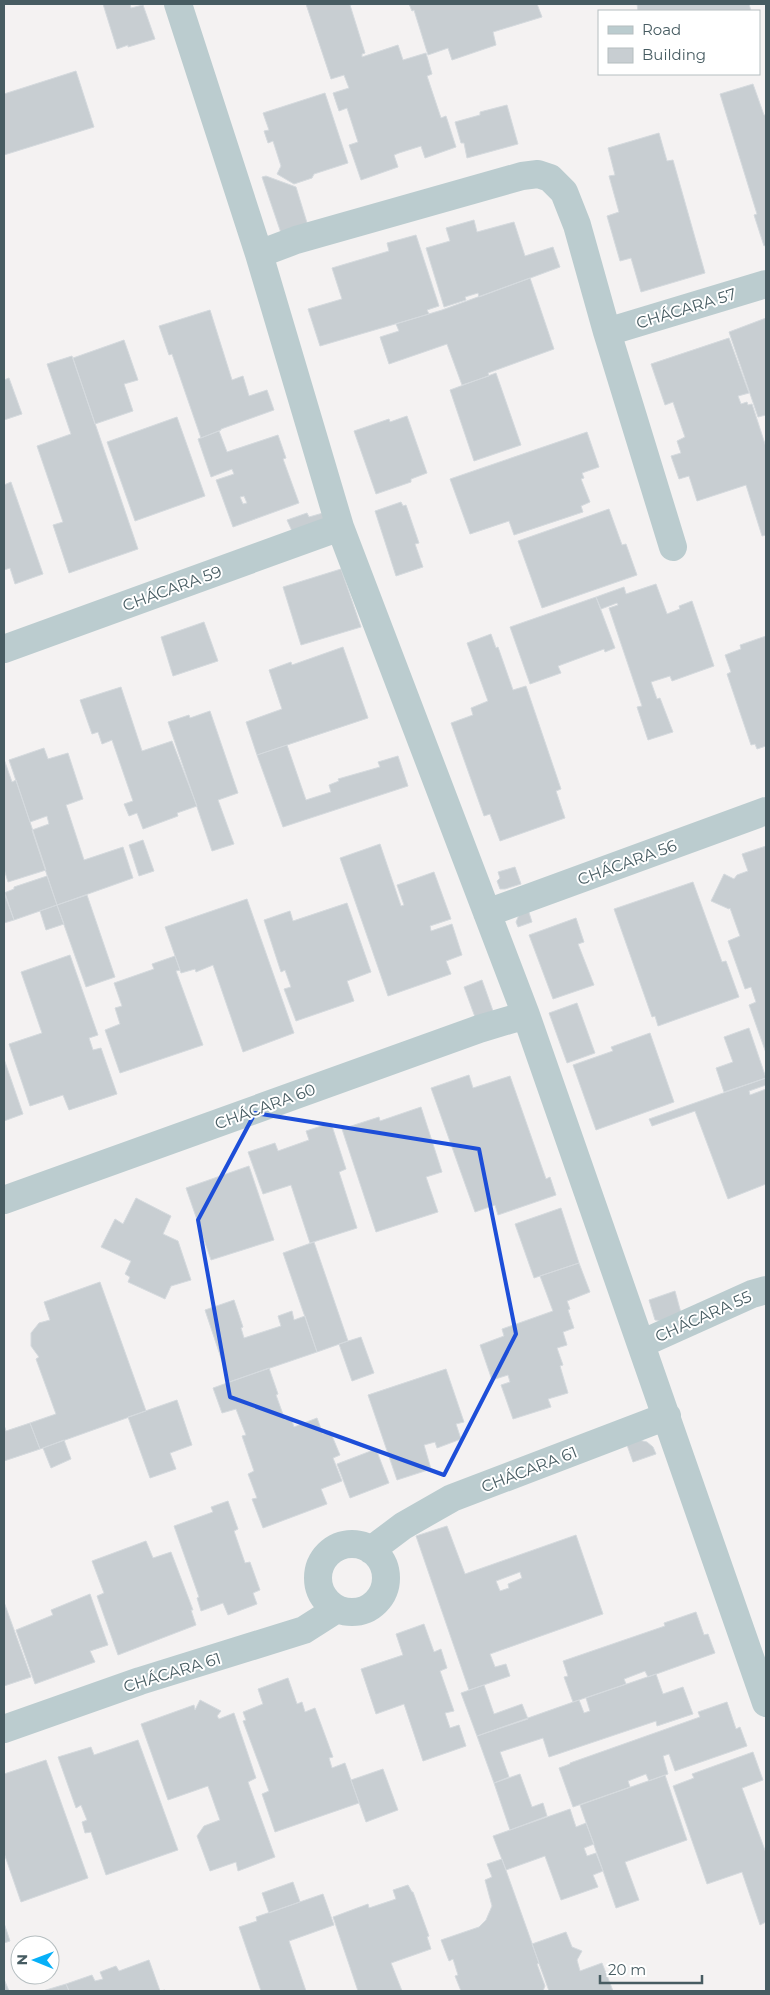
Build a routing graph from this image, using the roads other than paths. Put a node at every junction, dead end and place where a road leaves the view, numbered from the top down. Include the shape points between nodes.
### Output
1 (178, 4) edge
2 (259, 254) junction
3 (766, 284) edge
4 (607, 332) junction
5 (340, 527) junction
6 (673, 547) dead end
7 (4, 649) edge
8 (766, 811) edge
9 (487, 913) junction
10 (526, 1015) junction
11 (4, 1200) edge
12 (766, 1290) edge
13 (641, 1344) junction
14 (667, 1416) junction
15 (371, 1550) junction
16 (337, 1609) junction
17 (766, 1703) edge
18 (4, 1730) edge

1 - 2 street
2 - 4 street via 306,237 538,174 550,178 564,192 577,225
2 - 5 street
3 - 4 street, CHÁCARA 57
4 - 6 street
5 - 7 street, CHÁCARA 59
5 - 9 street
8 - 9 street, CHÁCARA 56
9 - 10 street
10 - 11 street, CHÁCARA 60 via 479,1029
10 - 13 street
12 - 13 street, CHÁCARA 55
13 - 14 street
14 - 15 street, CHÁCARA 61 via 452,1498 403,1526
14 - 17 street
15 - 16 street via 385,1571 381,1595 362,1611
15 - 16 street via 360,1544 348,1544 336,1547 326,1555 320,1566 320,1591
16 - 18 street, CHÁCARA 61 via 304,1630 140,1681

